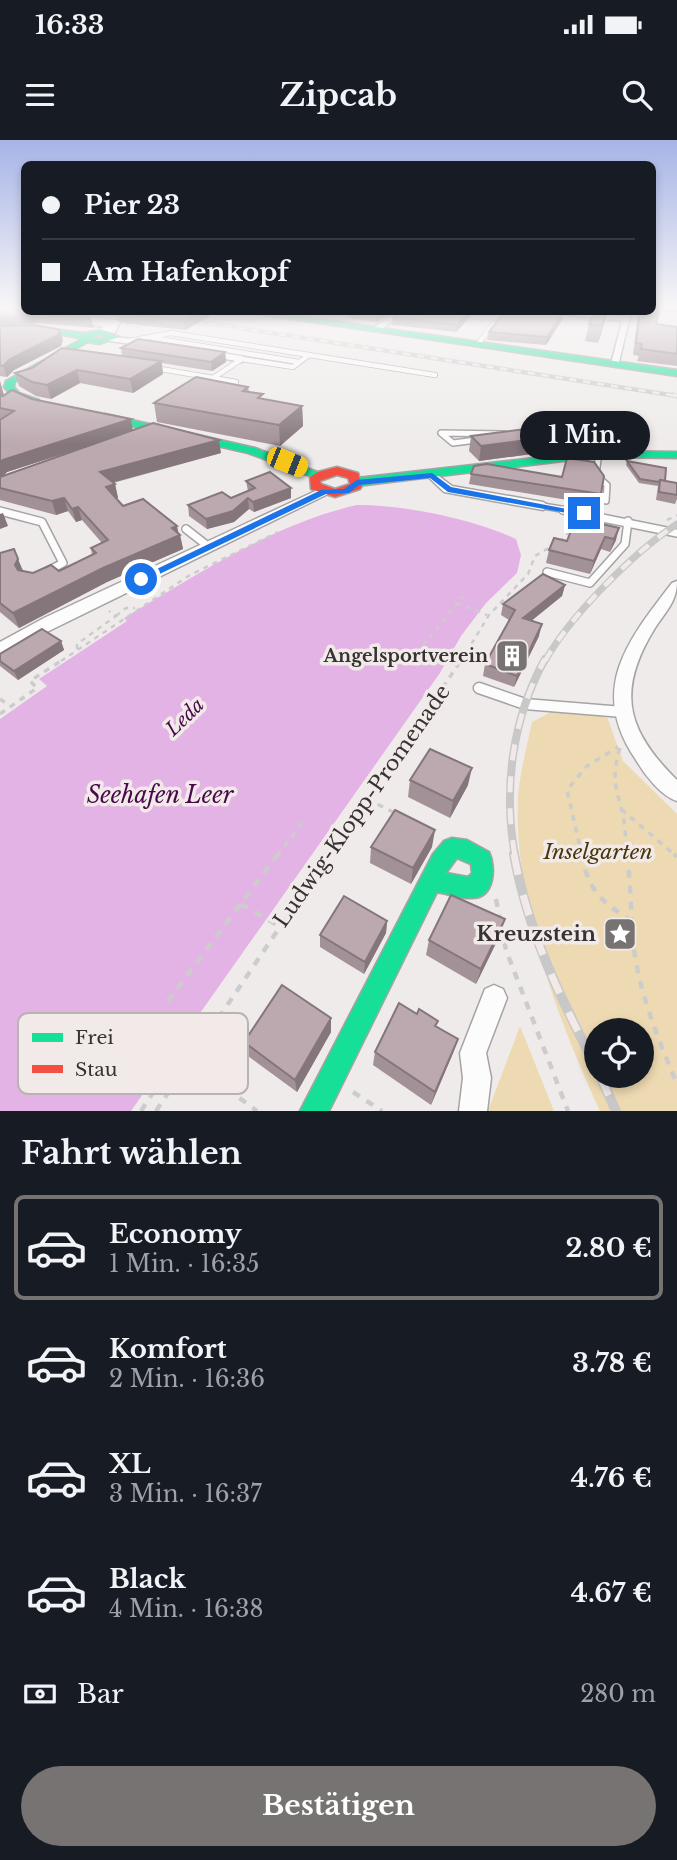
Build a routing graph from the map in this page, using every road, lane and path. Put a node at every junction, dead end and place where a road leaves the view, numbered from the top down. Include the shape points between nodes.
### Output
1 (69, 354) edge
2 (208, 354) edge
3 (252, 354) edge
4 (305, 354) edge
5 (549, 354) edge
6 (617, 354) edge
7 (309, 355) junction
8 (242, 359) junction
9 (299, 362) junction
10 (615, 364) junction
11 (153, 367) edge
12 (677, 373) edge
13 (435, 375) dead end
14 (214, 378) junction
15 (236, 382) edge
16 (8, 386) edge
17 (54, 406) edge
18 (88, 413) edge
19 (156, 429) junction
20 (441, 433) joint
21 (134, 438) edge
22 (599, 452) junction
23 (677, 455) edge
24 (319, 475) junction
25 (432, 475) junction
26 (357, 482) junction
27 (324, 491) junction
28 (606, 501) dead end
29 (543, 506) joint
30 (0, 511) edge
31 (628, 521) junction
32 (186, 529) dead end
33 (578, 530) edge
34 (278, 532) dead end
35 (677, 533) edge
36 (209, 547) junction
37 (547, 572) dead end
38 (41, 573) edge
39 (675, 591) edge
40 (463, 596) dead end
41 (457, 603) junction
42 (138, 607) junction
43 (488, 615) junction
44 (0, 649) edge
45 (78, 649) junction
46 (409, 663) dead end
47 (479, 688) dead end
48 (0, 699) edge
49 (10, 706) junction
50 (623, 712) junction
51 (0, 714) edge
52 (626, 741) junction
53 (677, 793) edge
54 (367, 799) junction
55 (621, 808) junction
56 (399, 815) edge
57 (302, 823) dead end
58 (677, 857) edge
59 (432, 881) dead end
60 (493, 886) dead end
61 (241, 904) junction
62 (633, 922) junction
63 (279, 926) junction
64 (494, 998) dead end
65 (167, 1001) dead end
66 (220, 1013) edge
67 (331, 1078) junction
68 (677, 1084) edge
69 (152, 1094) edge
70 (166, 1094) edge
71 (234, 1094) edge
72 (141, 1111) edge
73 (156, 1111) edge
74 (257, 1111) edge
75 (314, 1111) edge
76 (382, 1111) edge
77 (473, 1111) edge
78 (568, 1111) edge

1 - 16 main road
2 - 8 street
3 - 9 lane
4 - 7 lane
5 - 10 main road
6 - 10 street
7 - 9 lane
7 - 13 lane
8 - 9 lane via 293,367
8 - 14 lane
10 - 12 main road
11 - 14 lane
14 - 15 lane
16 - 17 main road
18 - 19 main road
19 - 21 street
19 - 24 main road via 251,450
20 - 20 lane via 504,434 509,436 457,444
22 - 23 main road
22 - 25 main road
22 - 28 lane via 596,475 607,485
24 - 26 main road via 341,472
24 - 27 main road via 314,484
25 - 26 main road
25 - 29 street via 448,489
26 - 27 main road via 346,491
27 - 36 street
29 - 31 lane
30 - 38 lane via 42,522 63,562
31 - 35 lane
31 - 37 lane via 625,544 590,583
32 - 36 lane
33 - 43 path, Ludwig-Klopp-Promenade via 570,528 566,537 535,556 533,570 523,583
34 - 42 path via 190,575
36 - 44 street
39 - 50 street via 626,661
40 - 41 path
41 - 43 path
41 - 46 path
42 - 45 path
42 - 45 path via 126,608 77,644
43 - 54 path, Ludwig-Klopp-Promenade via 455,672
45 - 49 path via 30,681 37,688
47 - 50 lane via 525,704
48 - 49 path
49 - 51 path
50 - 52 street
52 - 53 street
52 - 55 path via 613,770
52 - 62 path via 587,766 567,790 586,876 602,902
54 - 56 path
54 - 63 path, Ludwig-Klopp-Promenade
55 - 58 path
55 - 62 path
57 - 61 path
59 - 67 main road
60 - 78 path via 506,950
61 - 63 path
61 - 65 path
62 - 68 path via 641,985
63 - 66 path, Ludwig-Klopp-Promenade
64 - 77 street via 473,1053 477,1078
67 - 75 main road
67 - 76 path
69 - 72 path
70 - 73 path, Ludwig-Klopp-Promenade
71 - 74 path

